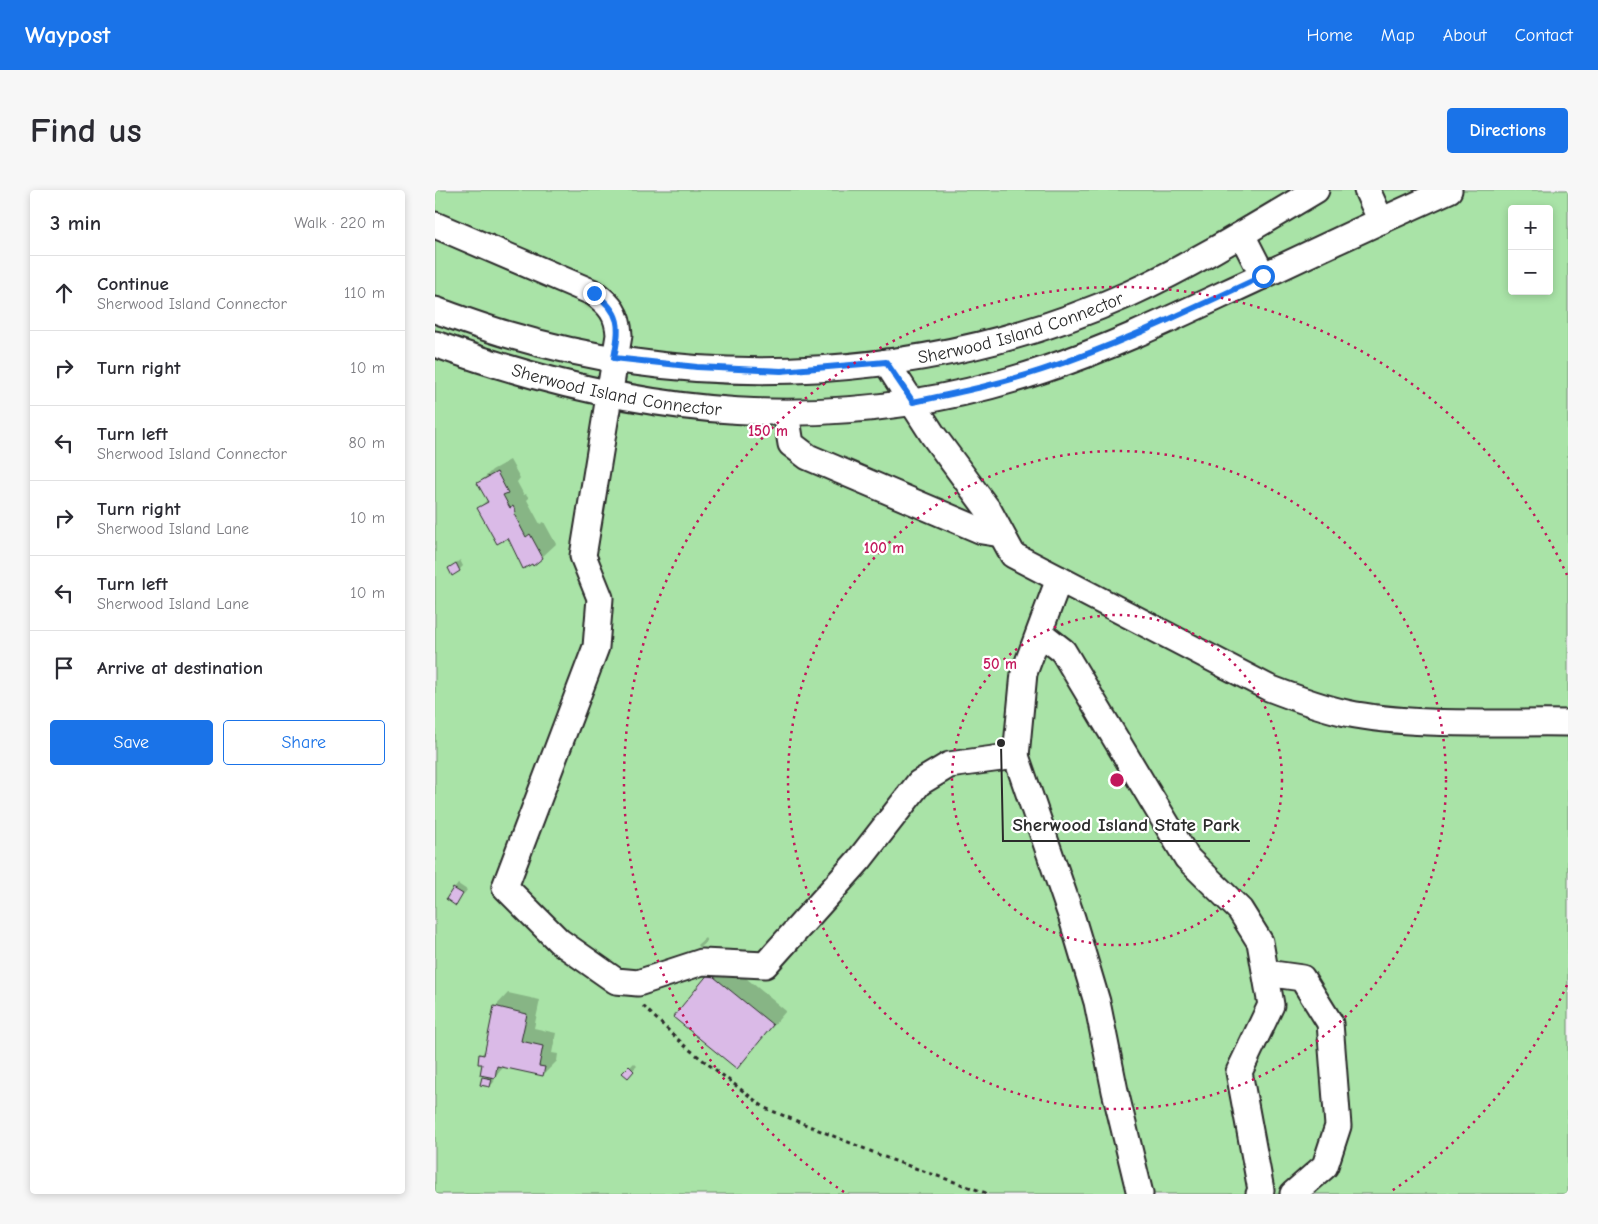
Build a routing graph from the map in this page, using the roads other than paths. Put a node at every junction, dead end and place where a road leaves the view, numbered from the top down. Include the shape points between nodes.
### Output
1 (1315, 190) edge
2 (1367, 190) edge
3 (1449, 190) edge
4 (1381, 221) junction
5 (435, 226) edge
6 (1242, 235) junction
7 (1263, 276) junction
8 (435, 310) edge
9 (435, 344) edge
10 (614, 358) junction
11 (886, 362) junction
12 (608, 394) junction
13 (913, 402) junction
14 (786, 413) junction
15 (1001, 534) junction
16 (1059, 579) junction
17 (1040, 633) junction
18 (1568, 723) edge
19 (1016, 756) junction
20 (1266, 973) junction
21 (1268, 1193) edge
22 (1140, 1194) edge
23 (1293, 1194) edge

1 - 6 street, Sherwood Island Connector
2 - 4 street
3 - 4 street, Sherwood Island Connector
4 - 7 street, Sherwood Island Connector
5 - 10 street via 582,286 605,301 618,322
6 - 7 street
6 - 11 street, Sherwood Island Connector via 1128,294 1040,328 955,351
7 - 13 street, Sherwood Island Connector via 1152,328 1041,371
8 - 10 street, Sherwood Island Connector via 506,334
9 - 12 street, Sherwood Island Connector via 514,371
10 - 11 street, Sherwood Island Connector via 697,367 781,371
10 - 12 street
11 - 13 street
12 - 14 street, Sherwood Island Connector via 696,409
12 - 19 street via 583,556 600,598 596,647 505,887 559,942 616,981 638,982 702,962 765,964 859,860 919,783 949,765
13 - 14 street, Sherwood Island Connector
13 - 15 street via 989,511
14 - 15 street via 791,444 808,457 982,531
15 - 16 street via 1013,555
16 - 17 street
16 - 18 street via 1269,688 1306,703 1347,713 1390,718
17 - 19 street via 1024,673
17 - 20 street via 1063,651 1187,858 1240,910 1260,942
19 - 22 street via 1072,918 1094,993
20 - 21 street via 1271,1005 1239,1072
20 - 23 street via 1302,978 1330,1023 1338,1126 1325,1166

